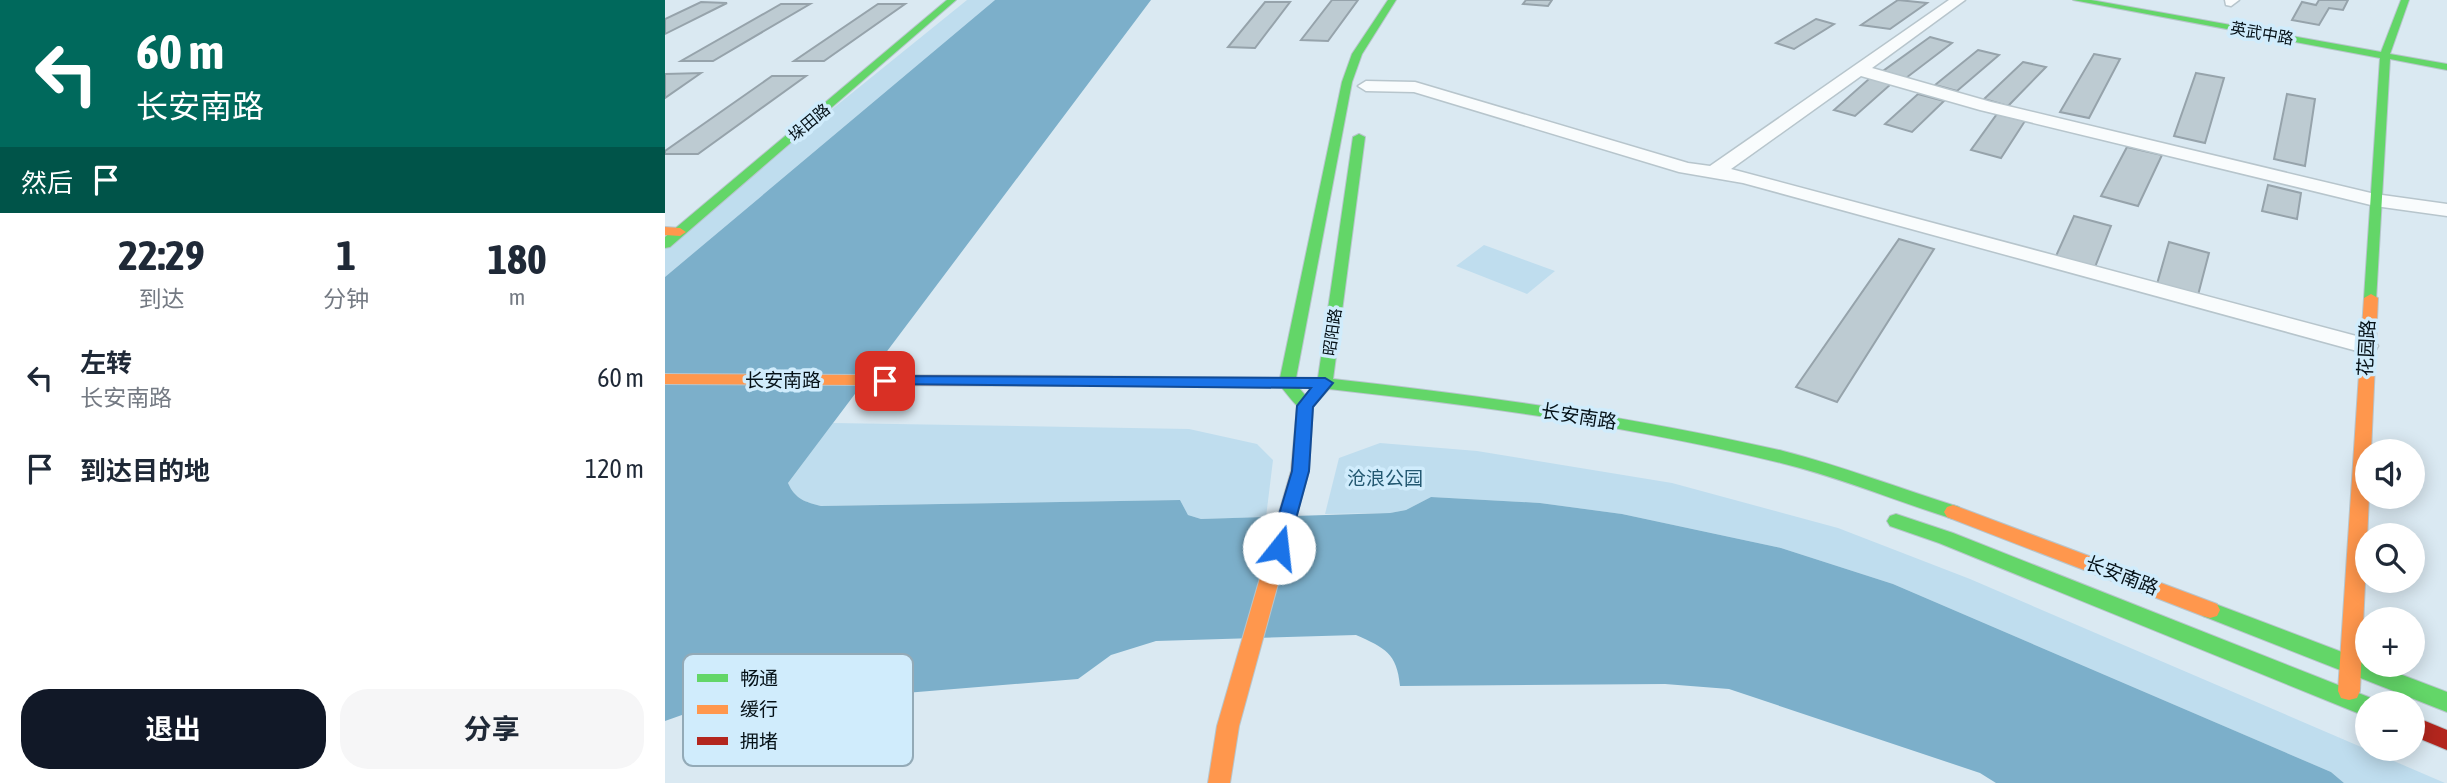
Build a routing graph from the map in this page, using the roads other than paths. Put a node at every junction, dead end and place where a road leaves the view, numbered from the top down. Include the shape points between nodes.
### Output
1 (952, 0) edge
2 (1392, 0) edge
3 (1407, 0) edge
4 (1958, 0) edge
5 (2077, 0) edge
6 (2405, 0) edge
7 (2385, 55) junction
8 (2447, 67) edge
9 (1856, 69) junction
10 (1365, 92) joint
11 (1360, 126) dead end
12 (1714, 172) junction
13 (2375, 200) junction
14 (2447, 210) edge
15 (673, 231) edge
16 (665, 244) edge
17 (2366, 346) junction
18 (665, 379) edge
19 (1287, 383) junction
20 (1325, 383) junction
21 (1278, 406) dead end
22 (1305, 406) junction
23 (1332, 408) dead end
24 (1881, 516) dead end
25 (2349, 663) junction
26 (2349, 699) junction
27 (2355, 702) edge
28 (2447, 702) edge
29 (2425, 731) edge
30 (2447, 740) edge
31 (1219, 783) edge

1 - 15 main road, 垛田路
2 - 19 main road, 昭阳路 via 1357,54 1347,82
3 - 10 main road via 1372,57
4 - 9 street
5 - 7 main road, 英武中路
6 - 7 main road, 花园路
7 - 8 main road, 英武中路
7 - 13 main road, 花园路
9 - 12 street
9 - 13 street via 1986,106
10 - 12 street via 1415,87
11 - 20 main road, 昭阳路
12 - 17 street via 1758,180
13 - 14 street
13 - 17 main road, 花园路
15 - 16 main road, 垛田路
17 - 25 main road, 花园路
18 - 19 main road, 长安南路
19 - 20 main road, 长安南路
19 - 22 main road
20 - 22 main road, 昭阳路
20 - 25 main road, 长安南路 via 1625,423 1786,458 1975,519
21 - 22 main road
22 - 23 main road
22 - 31 main road via 1300,471 1228,726
24 - 26 main road, 长安南路
25 - 26 main road, 花园路
25 - 28 main road, 长安南路
26 - 27 main road, 长安南路
29 - 30 main road

